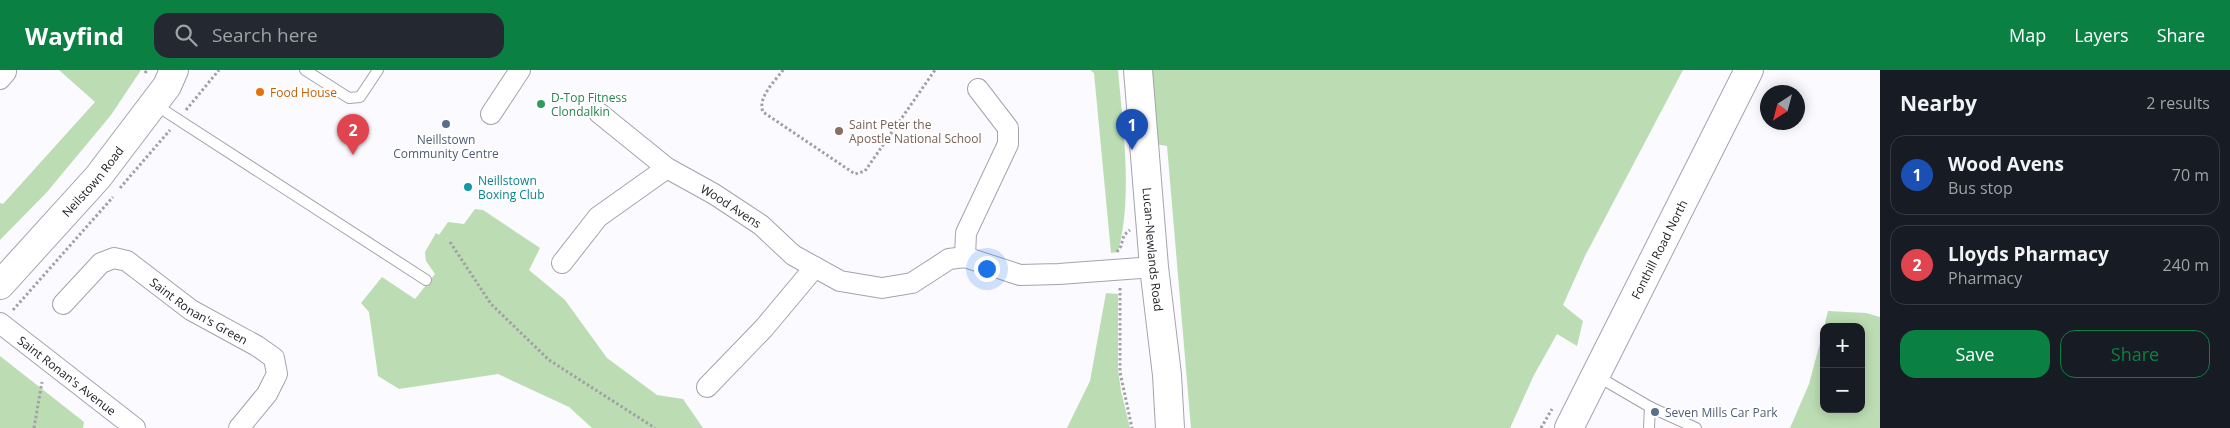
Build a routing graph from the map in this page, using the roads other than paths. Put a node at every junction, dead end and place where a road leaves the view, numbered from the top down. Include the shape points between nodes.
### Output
1 (174, 70) edge
2 (305, 70) edge
3 (378, 70) edge
4 (520, 70) edge
5 (1138, 70) edge
6 (1749, 70) edge
7 (978, 89) dead end
8 (153, 103) junction
9 (599, 112) dead end
10 (491, 114) dead end
11 (667, 168) junction
12 (965, 257) junction
13 (562, 263) dead end
14 (815, 267) junction
15 (1154, 267) junction
16 (426, 280) dead end
17 (0, 285) edge
18 (62, 304) dead end
19 (0, 323) edge
20 (1596, 376) junction
21 (707, 387) dead end
22 (1650, 407) junction
23 (125, 425) edge
24 (239, 428) edge
25 (1170, 428) edge
26 (1569, 428) edge
27 (1649, 428) edge
28 (1696, 428) edge

1 - 8 street, Neilstown Road via 167,86
2 - 3 lane via 349,98 360,97
4 - 10 street
5 - 15 street, Lucan-Newlands Road
6 - 20 street, Fonthill Road North
7 - 12 street via 1008,128 1008,144 966,232
8 - 16 lane
8 - 17 street, Neilstown Road via 98,177
9 - 11 street, Wood Avens
11 - 13 street via 598,217
11 - 14 street, Wood Avens via 761,225 793,255
12 - 14 street, Wood Avens via 949,259 912,283 882,288 840,281
12 - 15 street via 1020,274
14 - 21 street via 764,328
15 - 25 street, Lucan-Newlands Road
18 - 24 street, Saint Ronan's Green via 101,263 114,258 127,261 191,310 257,346 274,358 277,374 267,394
19 - 23 street, Saint Ronan's Avenue
20 - 22 lane
20 - 26 street, Fonthill Road North
22 - 27 lane
22 - 28 lane

